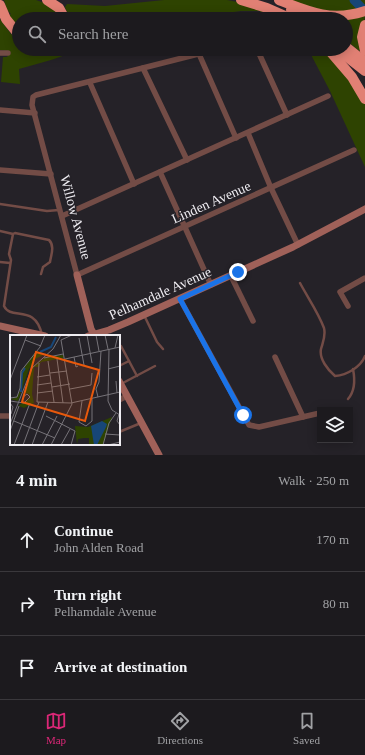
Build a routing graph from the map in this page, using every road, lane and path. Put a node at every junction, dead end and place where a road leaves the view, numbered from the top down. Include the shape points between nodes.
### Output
1 (47, 0) edge
2 (241, 0) edge
3 (266, 0) edge
4 (279, 0) edge
5 (0, 5) edge
6 (365, 11) edge
7 (61, 12) edge
8 (277, 12) edge
9 (293, 12) edge
10 (310, 12) edge
11 (353, 15) edge
12 (365, 25) edge
13 (12, 27) edge
14 (365, 51) edge
15 (0, 53) edge
16 (353, 53) edge
17 (8, 54) dead end
18 (191, 56) edge
19 (200, 56) edge
20 (260, 56) edge
21 (334, 56) edge
22 (346, 56) edge
23 (365, 62) edge
24 (143, 68) junction
25 (365, 71) edge
26 (90, 83) junction
27 (328, 96) dead end
28 (365, 99) edge
29 (0, 110) edge
30 (35, 113) junction
31 (287, 115) junction
32 (248, 133) junction
33 (236, 138) junction
34 (354, 150) dead end
35 (187, 160) junction
36 (0, 170) edge
37 (160, 172) junction
38 (51, 174) junction
39 (134, 184) junction
40 (271, 188) junction
41 (0, 204) edge
42 (365, 209) edge
43 (60, 210) junction
44 (62, 216) junction
45 (185, 227) junction
46 (0, 231) edge
47 (13, 234) junction
48 (298, 245) junction
49 (0, 262) edge
50 (10, 263) junction
51 (41, 274) dead end
52 (78, 275) junction
53 (231, 276) junction
54 (365, 278) edge
55 (300, 283) dead end
56 (211, 285) junction
57 (180, 299) junction
58 (348, 306) dead end
59 (144, 315) junction
60 (253, 322) dead end
61 (0, 326) edge
62 (40, 335) edge
63 (44, 335) edge
64 (92, 335) edge
65 (95, 335) edge
66 (120, 346) edge
67 (163, 349) dead end
68 (365, 356) edge
69 (275, 357) dead end
70 (129, 361) junction
71 (120, 366) edge
72 (155, 366) dead end
73 (353, 369) junction
74 (137, 376) junction
75 (120, 383) edge
76 (127, 396) junction
77 (348, 399) dead end
78 (120, 400) edge
79 (317, 414) edge
80 (303, 417) junction
81 (141, 423) junction
82 (120, 432) edge
83 (159, 455) edge

1 - 7 highway
2 - 8 highway
3 - 9 highway
4 - 10 highway
5 - 13 highway
6 - 11 highway
12 - 14 highway via 362,37
15 - 17 street
16 - 23 highway
18 - 24 street
19 - 33 street
20 - 31 street
21 - 28 highway via 348,71
22 - 25 highway
24 - 26 street
24 - 35 street
26 - 30 street, Willow Avenue via 36,95 33,97 32,105
26 - 39 street
27 - 31 street
29 - 30 street
30 - 38 street, Willow Avenue
31 - 32 street
32 - 33 street
32 - 40 street
33 - 35 street
34 - 40 street, Linden Avenue
35 - 37 street
36 - 38 street
37 - 39 street
37 - 45 street
38 - 43 street, Willow Avenue
39 - 44 street
40 - 45 street, Linden Avenue
40 - 48 street
41 - 43 lane via 48,211
42 - 48 street, Pelhamdale Avenue
43 - 44 street, Willow Avenue
44 - 52 street, Willow Avenue
45 - 52 street, Linden Avenue
45 - 56 street
46 - 47 lane
47 - 50 lane
47 - 51 lane via 51,242 50,262 43,267
48 - 53 street, Pelhamdale Avenue
49 - 50 lane
50 - 63 lane via 5,309 31,316
52 - 64 street, Willow Avenue
53 - 56 street, Pelhamdale Avenue
53 - 60 street
54 - 58 street via 340,292
55 - 73 lane via 324,329 321,350 329,370 338,376
56 - 57 street, Pelhamdale Avenue
57 - 59 street, Pelhamdale Avenue
57 - 80 street via 249,425 259,427
59 - 65 street, Pelhamdale Avenue
59 - 67 lane via 156,342
61 - 62 street
66 - 70 lane
68 - 73 lane via 360,365
69 - 80 street
70 - 71 lane
70 - 74 lane
72 - 74 lane
73 - 77 lane via 355,378
74 - 75 lane
75 - 76 street
76 - 78 street
76 - 81 street
79 - 80 street
81 - 82 lane
81 - 83 street

